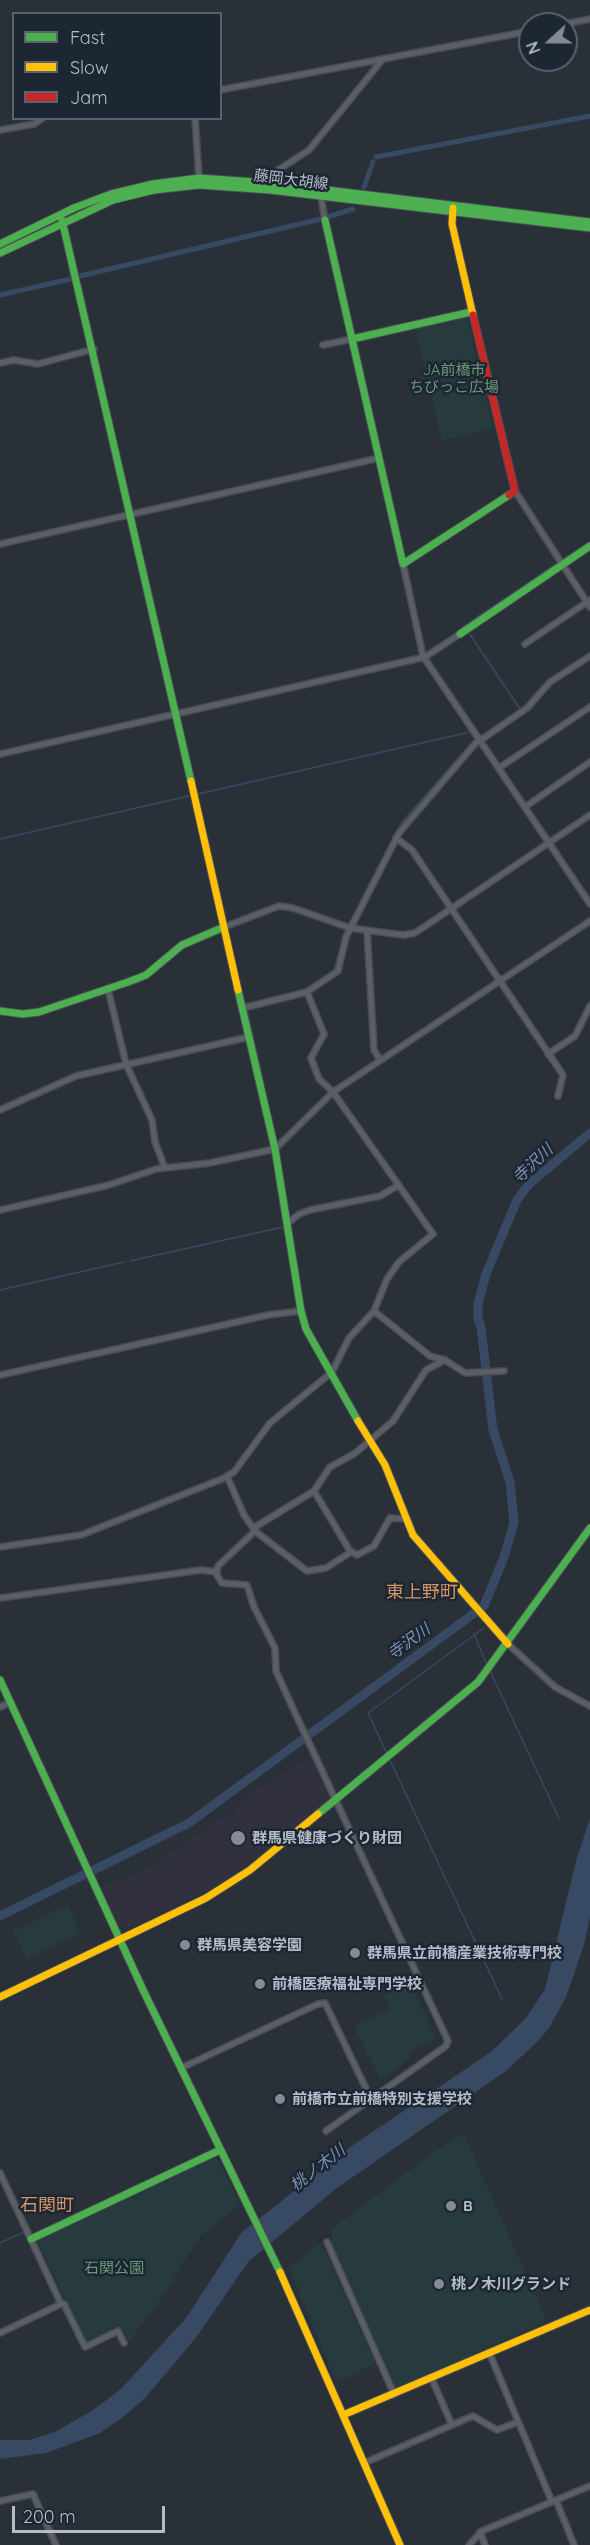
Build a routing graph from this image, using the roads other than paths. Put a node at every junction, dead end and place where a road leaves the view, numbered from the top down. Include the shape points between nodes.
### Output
1 (518, 33) edge
2 (383, 59) junction
3 (222, 90) edge
4 (40, 120) edge
5 (195, 120) edge
6 (0, 130) edge
7 (199, 178) junction
8 (270, 183) junction
9 (321, 197) junction
10 (453, 209) junction
11 (62, 218) junction
12 (325, 218) joint
13 (590, 222) edge
14 (590, 228) edge
15 (0, 244) edge
16 (0, 253) edge
17 (471, 312) junction
18 (352, 339) junction
19 (324, 345) dead end
20 (94, 349) junction
21 (0, 363) edge
22 (380, 458) junction
23 (515, 491) junction
24 (131, 515) junction
25 (0, 544) edge
26 (590, 546) edge
27 (403, 564) junction
28 (562, 565) junction
29 (589, 603) edge
30 (460, 634) joint
31 (525, 644) dead end
32 (590, 656) edge
33 (424, 657) junction
34 (590, 707) edge
35 (176, 716) junction
36 (480, 739) junction
37 (0, 754) edge
38 (590, 762) edge
39 (499, 768) junction
40 (525, 807) junction
41 (590, 815) edge
42 (396, 838) junction
43 (549, 843) junction
44 (590, 904) edge
45 (451, 909) junction
46 (590, 921) edge
47 (224, 927) junction
48 (350, 928) junction
49 (367, 930) junction
50 (500, 981) junction
51 (108, 989) junction
52 (307, 992) junction
53 (590, 1006) edge
54 (243, 1008) junction
55 (0, 1011) edge
56 (249, 1037) junction
57 (548, 1054) junction
58 (380, 1060) junction
59 (126, 1064) junction
60 (333, 1092) junction
61 (558, 1096) dead end
62 (0, 1110) edge
63 (275, 1149) junction
64 (165, 1167) junction
65 (399, 1185) junction
66 (0, 1210) edge
67 (287, 1224) junction
68 (301, 1311) junction
69 (374, 1311) junction
70 (445, 1360) junction
71 (501, 1372) dead end
72 (330, 1375) junction
73 (0, 1376) edge
74 (369, 1440) junction
75 (227, 1476) junction
76 (314, 1491) junction
77 (406, 1519) junction
78 (590, 1528) edge
79 (255, 1532) junction
80 (0, 1546) edge
81 (351, 1552) junction
82 (215, 1572) junction
83 (0, 1598) edge
84 (508, 1644) junction
85 (0, 1680) edge
86 (11, 1702) junction
87 (590, 1706) edge
88 (0, 1707) edge
89 (336, 1802) junction
90 (121, 1941) junction
91 (0, 1997) edge
92 (181, 2068) junction
93 (371, 2099) junction
94 (326, 2131) dead end
95 (220, 2150) junction
96 (0, 2173) edge
97 (31, 2239) junction
98 (327, 2242) dead end
99 (61, 2304) junction
100 (590, 2310) edge
101 (0, 2333) edge
102 (124, 2343) dead end
103 (489, 2352) junction
104 (431, 2377) junction
105 (394, 2394) junction
106 (343, 2415) junction
107 (518, 2422) junction
108 (452, 2425) junction
109 (364, 2463) junction
110 (590, 2486) edge
111 (0, 2501) edge
112 (554, 2501) junction
113 (480, 2532) junction
114 (56, 2545) edge
115 (400, 2545) edge
116 (469, 2545) edge
117 (485, 2545) edge
118 (574, 2545) edge

1 - 2 street
2 - 3 street
2 - 8 street via 309,150 272,174
4 - 6 street
5 - 7 street
7 - 8 street, 藤岡大胡線
7 - 11 street, 藤岡大胡線 via 129,189
8 - 10 street, 藤岡大胡線
9 - 10 street, 藤岡大胡線
9 - 11 street, 藤岡大胡線 via 222,186 177,187 113,200
9 - 12 street
10 - 13 street, 藤岡大胡線
10 - 14 street, 藤岡大胡線
10 - 17 street via 452,224
11 - 15 street, 藤岡大胡線
11 - 16 street, 藤岡大胡線
11 - 20 street
12 - 18 street
17 - 18 street
17 - 23 street
18 - 19 street
18 - 22 street
20 - 21 street via 38,364 14,360
20 - 24 street
22 - 24 street
22 - 27 street
23 - 27 street
23 - 28 street
24 - 25 street
24 - 35 street
26 - 28 street
27 - 33 street
28 - 29 street
28 - 30 street
29 - 31 street
30 - 33 street
32 - 36 street via 550,682 527,708
33 - 35 street
33 - 36 street
34 - 39 street
35 - 37 street
35 - 47 street
36 - 39 street
36 - 42 street
38 - 40 street
39 - 40 street
40 - 43 street
41 - 43 street
42 - 45 street via 412,850
42 - 48 street
43 - 44 street
43 - 45 street
45 - 49 street via 415,933
45 - 50 street
46 - 50 street
47 - 48 street via 279,906
47 - 51 street via 182,945 146,975
47 - 54 street
48 - 49 street
48 - 52 street via 338,971
49 - 58 street via 374,1050
50 - 57 street
50 - 58 street
51 - 55 street via 39,1012
51 - 59 street
52 - 54 street
52 - 60 street via 324,1034 311,1058 319,1079
53 - 57 street via 577,1035
54 - 56 street
56 - 59 street
56 - 63 street
57 - 61 street via 564,1078
58 - 60 street
59 - 62 street via 63,1081
59 - 64 street via 152,1120
60 - 63 street
60 - 65 street
63 - 64 street
63 - 67 street
64 - 66 street via 109,1185
65 - 67 street via 380,1196 310,1210
65 - 69 street via 433,1234 399,1262
67 - 68 street
68 - 72 street via 313,1345
68 - 73 street via 268,1315
69 - 70 street via 430,1356
69 - 72 street via 349,1338
70 - 71 street via 473,1375
70 - 74 street via 426,1370 400,1413
72 - 74 street
72 - 75 street via 270,1423
74 - 76 street via 347,1459 330,1467
74 - 77 street via 395,1485
75 - 79 street
75 - 80 street via 81,1535
76 - 79 street via 255,1527
76 - 81 street
77 - 81 street via 390,1518 374,1546 357,1555
77 - 84 street via 418,1542
78 - 84 street
79 - 81 street via 308,1571 326,1568
79 - 82 street
82 - 83 street via 201,1570
82 - 89 street via 222,1583 247,1585 275,1648 276,1671
84 - 87 street via 555,1687
84 - 89 street via 465,1695
85 - 86 street
86 - 88 street
86 - 90 street
89 - 90 street via 229,1884
89 - 93 street via 448,2041
90 - 91 street
90 - 92 street
92 - 93 street via 325,2003
92 - 95 street
93 - 94 street
95 - 97 street via 188,2169
95 - 106 street via 273,2257
96 - 97 street
97 - 99 street
98 - 105 street
99 - 101 street
99 - 102 street via 85,2347 118,2331
100 - 103 street
103 - 104 street
103 - 107 street
104 - 105 street
104 - 108 street
105 - 106 street
106 - 109 street
107 - 108 street via 497,2430 475,2415
107 - 112 street
108 - 109 street
109 - 115 street
110 - 112 street
111 - 114 street via 33,2494
112 - 113 street
112 - 118 street
113 - 116 street
113 - 117 street

